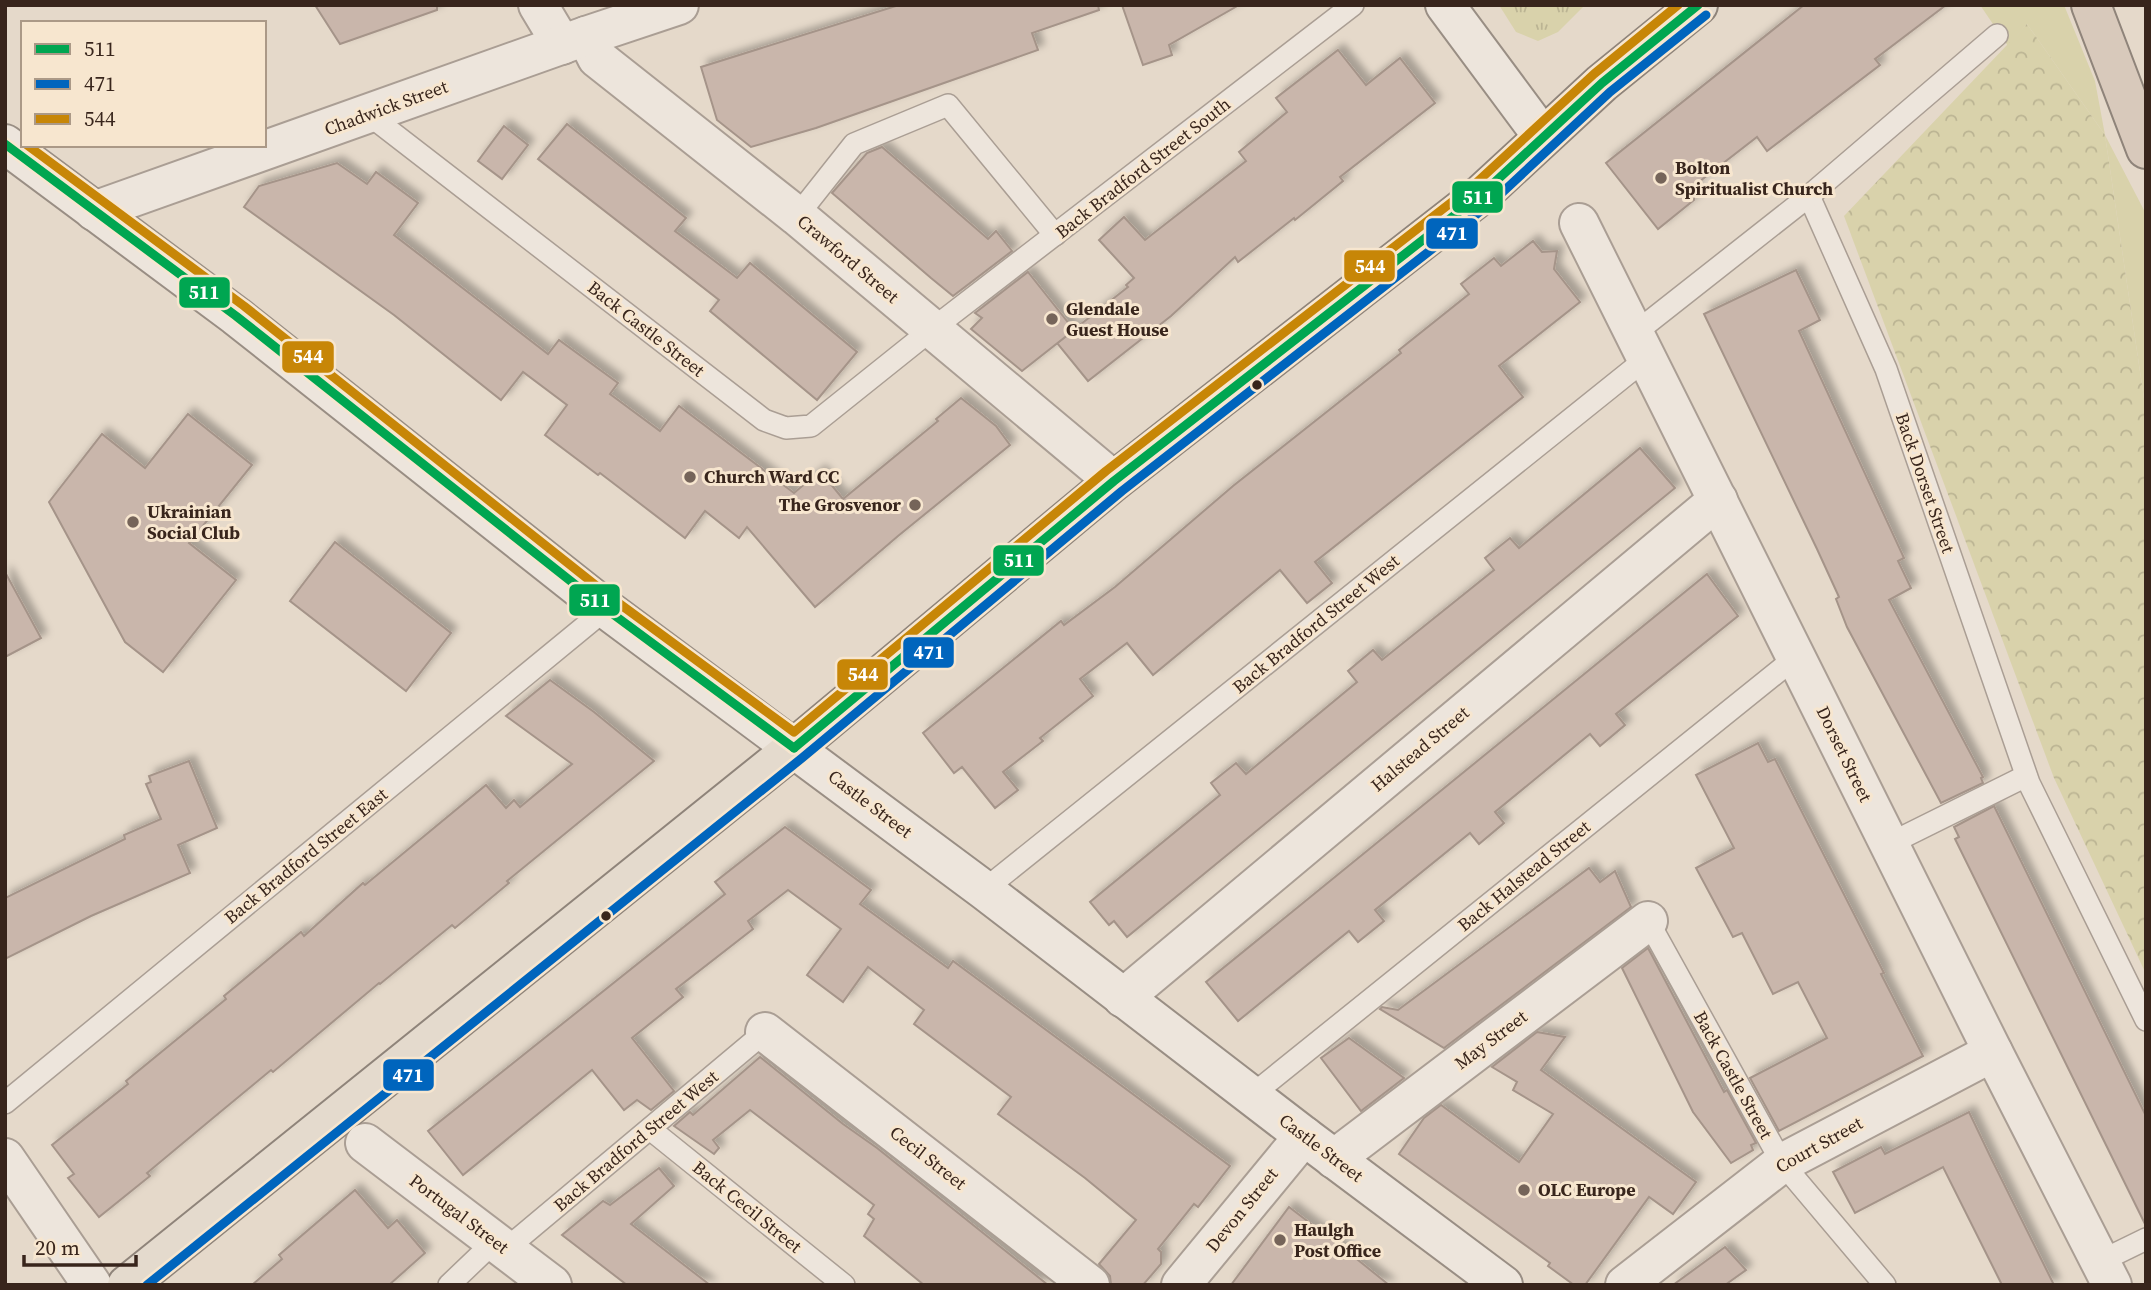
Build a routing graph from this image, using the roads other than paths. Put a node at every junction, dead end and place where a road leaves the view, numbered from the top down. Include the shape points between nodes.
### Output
1 (538, 5) edge
2 (678, 5) edge
3 (1353, 5) edge
4 (1445, 5) edge
5 (1698, 5) edge
6 (2091, 5) edge
7 (1997, 35) dead end
8 (574, 40) junction
9 (368, 114) junction
10 (1543, 137) junction
11 (5, 144) edge
12 (2146, 149) edge
13 (1809, 195) junction
14 (94, 211) junction
15 (797, 216) junction
16 (1579, 223) dead end
17 (1055, 236) junction
18 (932, 330) junction
19 (1641, 346) junction
20 (1114, 481) junction
21 (1718, 500) junction
22 (606, 608) junction
23 (1796, 657) junction
24 (794, 748) junction
25 (2026, 776) junction
26 (1889, 844) junction
27 (984, 890) junction
28 (1648, 921) joint
29 (1123, 998) junction
30 (2146, 1020) edge
31 (765, 1031) joint
32 (1993, 1052) junction
33 (1252, 1096) junction
34 (5, 1103) edge
35 (650, 1129) junction
36 (1304, 1136) junction
37 (365, 1143) dead end
38 (1334, 1159) junction
39 (1782, 1163) junction
40 (7, 1166) edge
41 (2146, 1239) edge
42 (500, 1245) junction
43 (2107, 1273) edge
44 (92, 1285) edge
45 (127, 1285) edge
46 (449, 1285) edge
47 (552, 1285) edge
48 (844, 1285) edge
49 (1090, 1285) edge
50 (1181, 1285) edge
51 (1503, 1285) edge
52 (1625, 1285) edge
53 (1885, 1285) edge

1 - 8 street, Crawford Street
2 - 8 street, Chadwick Street
3 - 17 lane, Back Bradford Street South
4 - 10 street
5 - 10 main road
6 - 12 highway
7 - 13 lane, Back Bradford Street West
8 - 9 street, Chadwick Street
8 - 15 street, Crawford Street
9 - 14 street, Chadwick Street
9 - 18 lane, Back Castle Street via 764,420 786,428 811,426
10 - 20 main road via 1483,193
11 - 14 street, Castle Street
13 - 19 lane, Back Bradford Street West
13 - 25 lane, Back Dorset Street via 1886,369
14 - 22 street, Castle Street via 236,316
15 - 17 lane via 854,144 948,105
15 - 18 street, Crawford Street
16 - 19 street, Dorset Street
17 - 18 lane, Back Bradford Street South
18 - 20 street, Crawford Street
19 - 21 street, Dorset Street
19 - 27 lane, Back Bradford Street West
20 - 24 main road
21 - 23 street, Dorset Street
21 - 29 street, Halstead Street
22 - 24 street, Castle Street
22 - 34 lane, Back Bradford Street East
23 - 26 street, Dorset Street
23 - 33 lane, Back Halstead Street
24 - 27 street, Castle Street
24 - 45 main road
25 - 26 lane
25 - 30 lane, Back Dorset Street
26 - 32 street, Dorset Street
27 - 29 street, Castle Street
28 - 38 street, May Street
28 - 39 lane, Back Castle Street
29 - 33 street, Castle Street
31 - 35 lane, Back Bradford Street West
31 - 49 street, Cecil Street
32 - 39 street, Court Street
32 - 43 street, Dorset Street
33 - 36 street, Castle Street
35 - 42 lane, Back Bradford Street West
35 - 48 lane, Back Cecil Street
36 - 38 street, Castle Street
36 - 50 street, Devon Street
37 - 42 street, Portugal Street
38 - 51 street, Castle Street
39 - 52 street, Court Street
39 - 53 lane, Back Castle Street
40 - 44 street
41 - 43 lane
42 - 46 lane, Back Bradford Street West
42 - 47 street, Portugal Street

